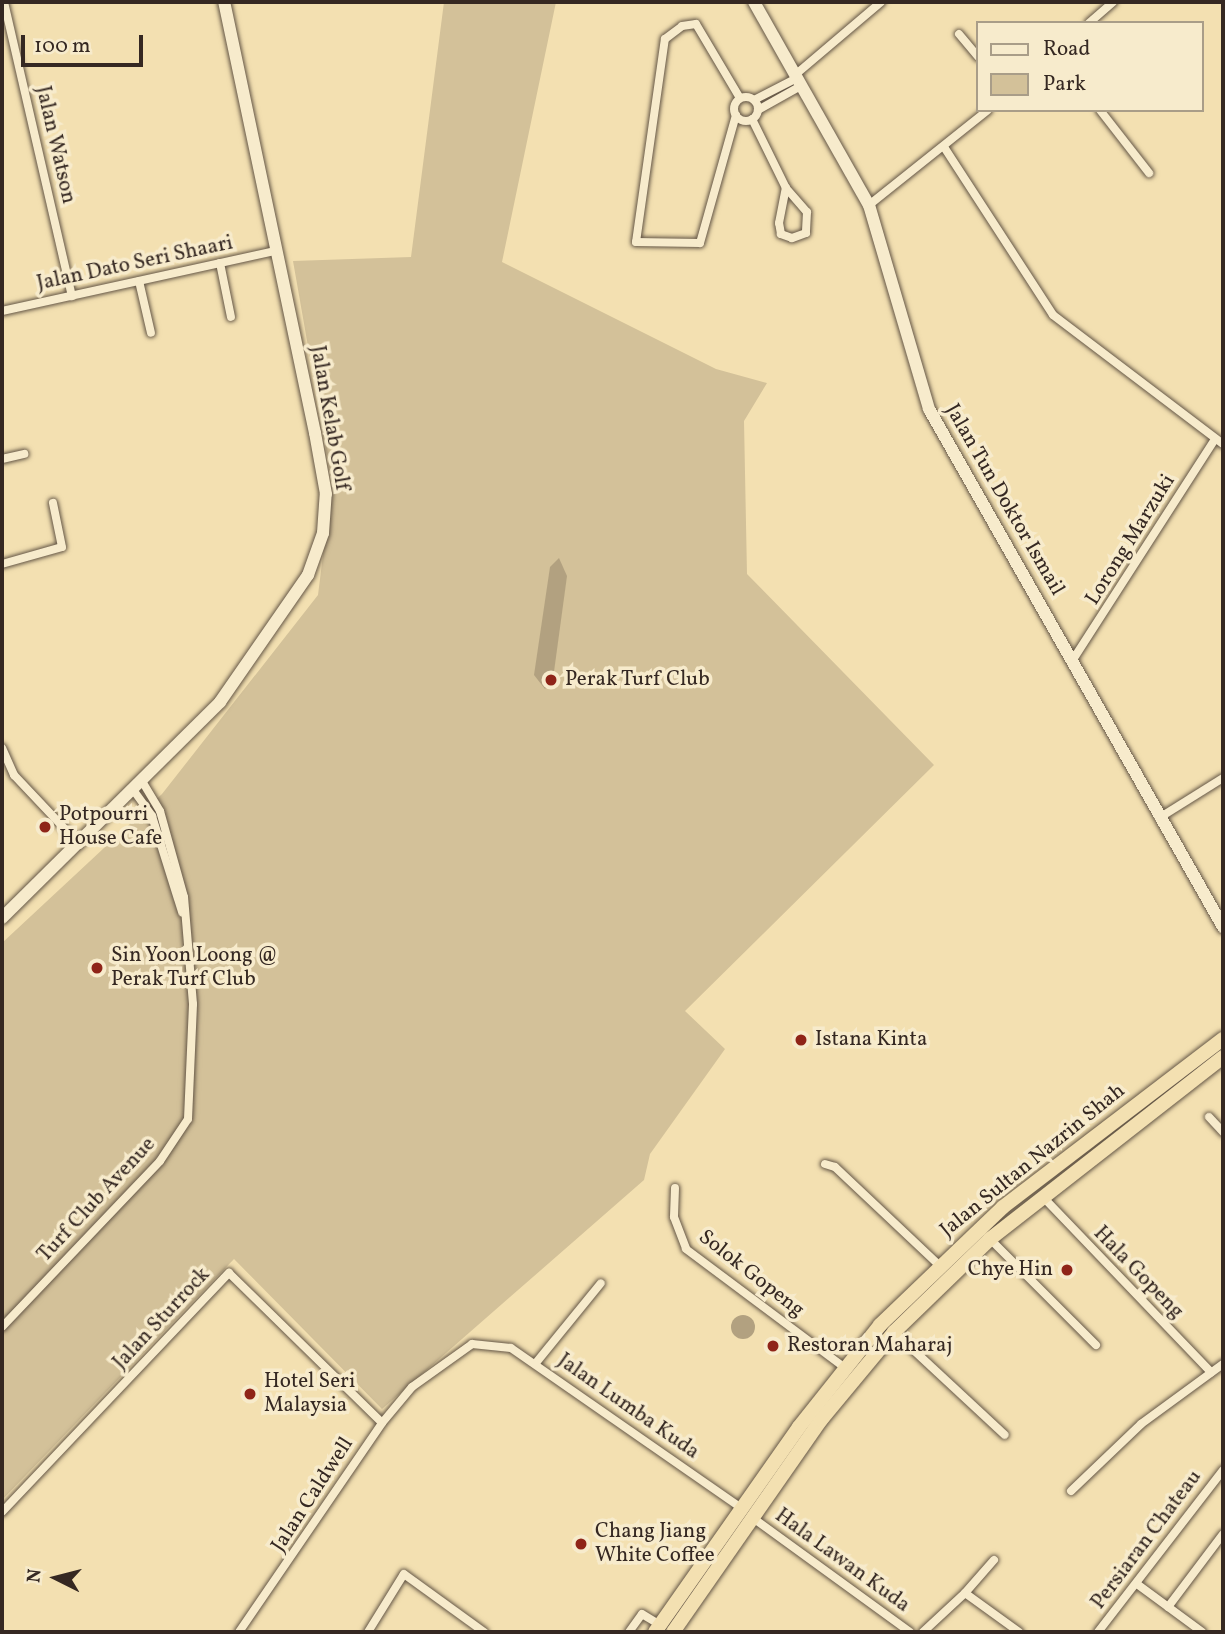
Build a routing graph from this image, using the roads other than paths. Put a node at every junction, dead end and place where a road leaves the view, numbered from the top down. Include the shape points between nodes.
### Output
1 (4, 2) edge
2 (223, 2) edge
3 (754, 2) edge
4 (881, 2) edge
5 (1113, 2) edge
6 (1091, 21) edge
7 (959, 34) dead end
8 (976, 55) edge
9 (797, 80) junction
10 (740, 98) junction
11 (754, 100) junction
12 (758, 110) junction
13 (986, 112) edge
14 (1102, 112) edge
15 (736, 115) junction
16 (752, 119) junction
17 (944, 147) junction
18 (1149, 173) dead end
19 (786, 188) junction
20 (869, 205) junction
21 (276, 251) junction
22 (220, 263) junction
23 (139, 281) junction
24 (72, 296) junction
25 (2, 311) edge
26 (231, 317) dead end
27 (151, 333) dead end
28 (1219, 442) edge
29 (24, 453) dead end
30 (2, 459) edge
31 (53, 503) dead end
32 (2, 564) edge
33 (1074, 658) junction
34 (2, 748) edge
35 (1223, 778) edge
36 (139, 787) junction
37 (1159, 818) junction
38 (80, 845) junction
39 (2, 918) edge
40 (2, 926) edge
41 (1223, 927) edge
42 (1223, 1039) edge
43 (1223, 1057) edge
44 (1209, 1117) dead end
45 (1223, 1132) edge
46 (825, 1164) dead end
47 (675, 1188) dead end
48 (1043, 1197) junction
49 (990, 1239) junction
50 (939, 1265) junction
51 (601, 1283) dead end
52 (2, 1327) edge
53 (894, 1332) junction
54 (492, 1342) joint
55 (1096, 1345) dead end
56 (535, 1364) junction
57 (1223, 1364) edge
58 (844, 1367) junction
59 (1211, 1372) junction
60 (382, 1423) junction
61 (1005, 1436) dead end
62 (1223, 1470) edge
63 (1071, 1491) dead end
64 (741, 1508) junction
65 (2, 1512) edge
66 (753, 1518) junction
67 (1223, 1534) edge
68 (994, 1560) dead end
69 (1138, 1584) junction
70 (965, 1592) junction
71 (1168, 1607) junction
72 (663, 1630) edge
73 (239, 1632) edge
74 (368, 1632) edge
75 (484, 1632) edge
76 (629, 1632) edge
77 (910, 1632) edge
78 (923, 1632) edge
79 (1020, 1632) edge
80 (1098, 1632) edge
81 (1202, 1632) edge

1 - 24 street, Jalan Watson
2 - 21 street, Jalan Kelab Golf
3 - 9 street, Jalan Tun Doktor Ismail
4 - 9 street
5 - 6 street
7 - 8 street
9 - 11 street
9 - 12 street
9 - 20 street, Jalan Tun Doktor Ismail
10 - 11 street
10 - 15 street
10 - 15 street via 696,24 682,26 666,38 636,242 700,243
11 - 12 street
12 - 16 street
13 - 17 street
14 - 18 street
15 - 16 street
16 - 19 street
17 - 20 street
17 - 28 street via 1053,315
19 - 19 street via 807,212 806,233 792,238 781,234 779,223
20 - 33 street, Jalan Tun Doktor Ismail via 929,409
21 - 22 street, Jalan Dato Seri Shaari
21 - 36 street, Jalan Kelab Golf via 326,494 323,533 308,575 220,702
22 - 23 street, Jalan Dato Seri Shaari
22 - 26 street
23 - 24 street, Jalan Dato Seri Shaari
23 - 27 street
24 - 25 street, Jalan Dato Seri Shaari
28 - 33 street, Lorong Marzuki
29 - 30 street
31 - 32 street via 62,547
33 - 37 street, Jalan Tun Doktor Ismail
34 - 38 street via 14,775
35 - 37 street
36 - 38 street, Jalan Kelab Golf
36 - 52 street, Turf Club Avenue via 160,811 184,915 193,1004 188,1119 160,1161
37 - 41 street, Jalan Tun Doktor Ismail
38 - 39 street, Jalan Kelab Golf
38 - 40 street, Jalan Kelab Golf
42 - 50 highway, Jalan Sultan Nazrin Shah via 1016,1196
43 - 48 highway, Jalan Sultan Nazrin Shah
44 - 45 street
46 - 50 street via 835,1167
47 - 58 street, Solok Gopeng via 674,1217 686,1249
48 - 49 highway, Jalan Sultan Nazrin Shah
48 - 59 street, Hala Gopeng
49 - 53 highway, Jalan Sultan Nazrin Shah
49 - 55 street
50 - 58 highway, Jalan Sultan Nazrin Shah
51 - 56 street
53 - 61 street
53 - 66 highway, Jalan Sultan Nazrin Shah
54 - 56 street, Jalan Lumba Kuda
54 - 60 street, Jalan Caldwell via 452,1357 412,1387
56 - 64 street, Jalan Lumba Kuda
57 - 59 street
58 - 64 highway, Jalan Sultan Nazrin Shah
59 - 63 street via 1141,1424
60 - 65 street, Jalan Sturrock via 229,1273
60 - 73 street, Jalan Caldwell
62 - 69 street, Persiaran Chateau
64 - 72 highway, Jalan Sultan Nazrin Shah
66 - 72 highway, Jalan Sultan Nazrin Shah
66 - 77 street, Hala Lawan Kuda
67 - 71 street
68 - 70 street
69 - 71 street
69 - 80 street, Persiaran Chateau
70 - 78 street
70 - 79 street
71 - 81 street
72 - 76 street via 642,1614
74 - 75 street via 404,1574

